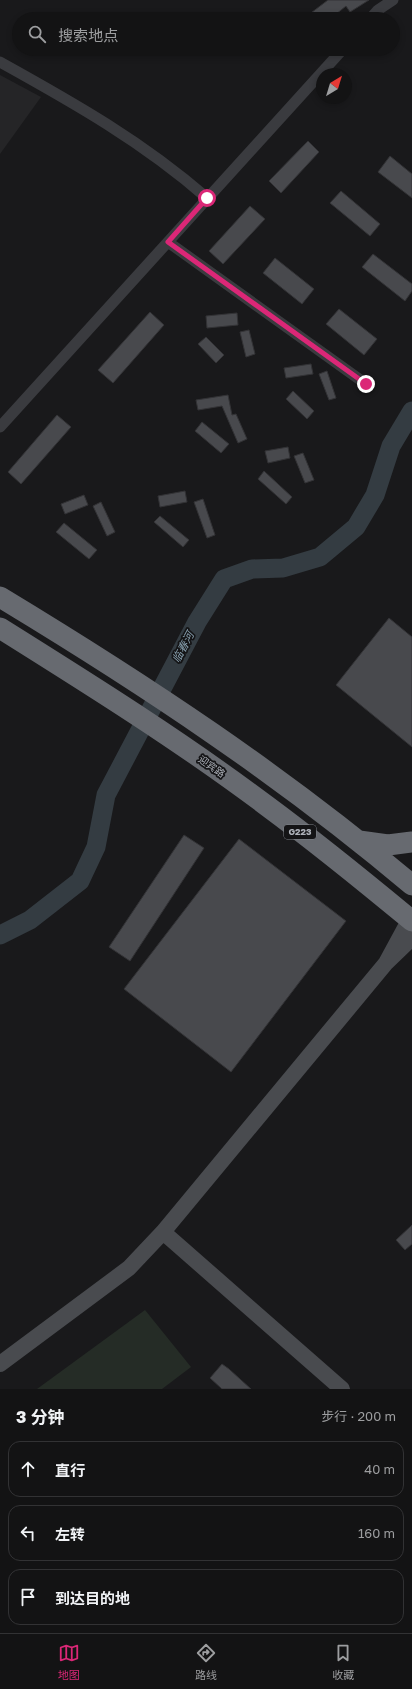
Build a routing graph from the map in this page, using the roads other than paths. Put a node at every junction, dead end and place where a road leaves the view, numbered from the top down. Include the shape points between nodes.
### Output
1 (393, 0) edge
2 (376, 12) edge
3 (337, 56) edge
4 (0, 62) edge
5 (207, 198) junction
6 (168, 242) junction
7 (366, 384) dead end
8 (0, 427) edge
9 (0, 596) edge
10 (0, 628) edge
11 (360, 841) junction
12 (412, 842) edge
13 (412, 885) edge
14 (411, 923) edge
15 (163, 1232) junction
16 (0, 1364) edge
17 (342, 1389) edge

1 - 2 street
3 - 5 street
4 - 5 street via 103,121 180,174
5 - 6 street
6 - 7 street
6 - 8 street
9 - 11 highway, G223 via 202,725
10 - 14 highway, 迎宾路 / G223 via 108,696 267,806 372,888
11 - 12 highway via 388,845
11 - 13 highway, G223
14 - 15 street via 386,963
15 - 16 street via 129,1268
15 - 17 street

